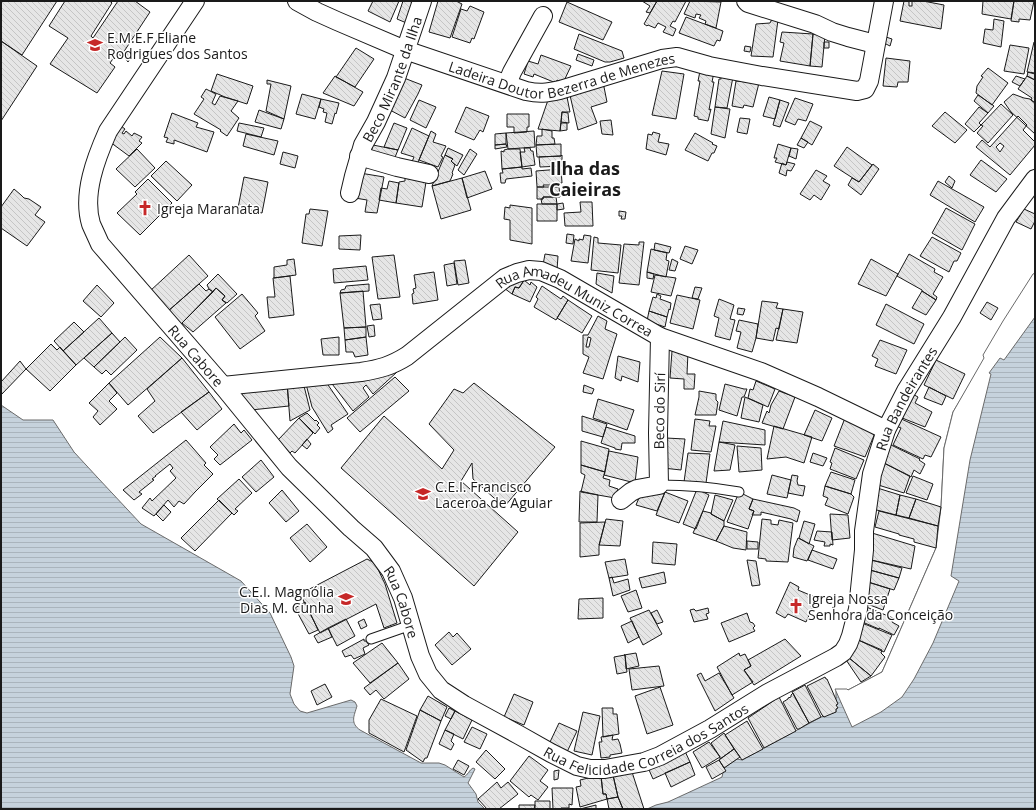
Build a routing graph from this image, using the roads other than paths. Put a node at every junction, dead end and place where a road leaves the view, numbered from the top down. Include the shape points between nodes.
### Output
1 (195, 1) edge
2 (297, 1) edge
3 (422, 1) edge
4 (746, 1) edge
5 (884, 1) edge
6 (543, 16) dead end
7 (875, 44) junction
8 (405, 50) junction
9 (508, 84) junction
10 (360, 156) junction
11 (429, 174) dead end
12 (1035, 180) edge
13 (350, 193) dead end
14 (660, 337) junction
15 (223, 386) junction
16 (886, 430) junction
17 (659, 484) junction
18 (739, 492) dead end
19 (621, 500) dead end
20 (411, 625) junction
21 (371, 639) dead end
22 (848, 644) joint
23 (441, 690) joint

1 - 15 street, Rua Cabore via 108,131 98,154 90,187 89,204 91,223 100,244
2 - 8 street, Ladeira Doutor Bezerra de Menezes
3 - 8 street, Beco Mirante da Ilha
4 - 7 street via 832,32
5 - 7 street, Ladeira Doutor Bezerra de Menezes
6 - 9 street
7 - 9 street, Ladeira Doutor Bezerra de Menezes via 869,81 865,89 858,91 762,76 677,57 662,59 546,93 526,91
8 - 9 street, Ladeira Doutor Bezerra de Menezes
8 - 10 street, Beco Mirante da Ilha via 389,95 363,145
10 - 11 street, Beco Mirante da Ilha
10 - 13 street, Beco Mirante da Ilha
12 - 16 street, Rua Bandeirantes via 1006,218
14 - 15 street, Rua Amadeu Muniz Correa via 560,278 541,271 529,270 505,278 407,356 392,364 361,372
14 - 16 street, Rua Amadeu Muniz Correa via 761,372
14 - 17 street, Beco do Sirí
15 - 20 street, Rua Cabore via 289,467 374,548 391,571
16 - 22 street, Rua Bandeirantes via 872,474 864,531 858,609
17 - 18 lane
17 - 19 street via 637,489
20 - 21 lane
20 - 23 street, Rua Cabore via 428,674
22 - 23 street, Rua Felicidade Correia dos Santos via 836,657 676,748 644,762 605,769 577,766

